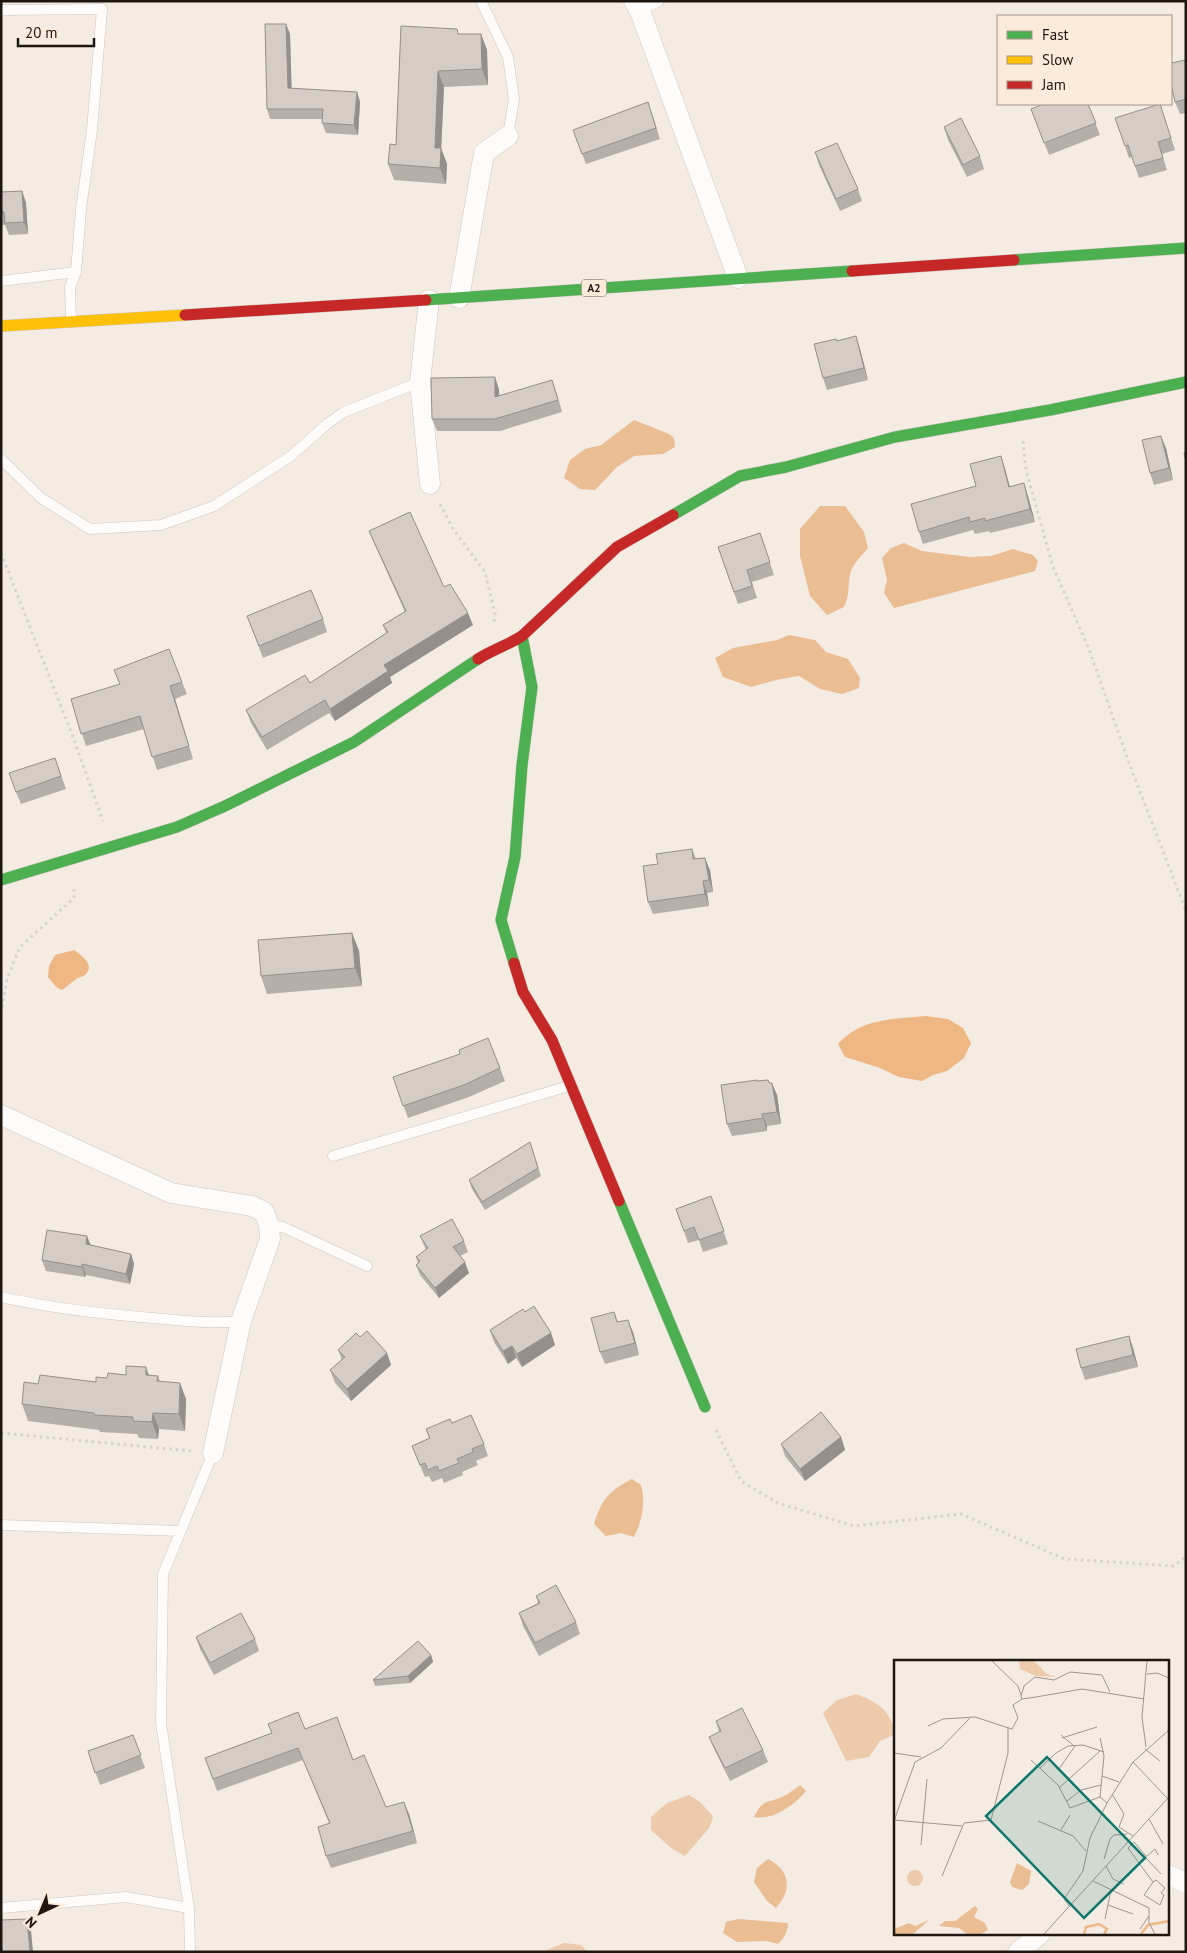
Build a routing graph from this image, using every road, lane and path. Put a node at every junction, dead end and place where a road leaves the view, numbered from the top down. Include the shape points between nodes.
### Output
1 (481, 1) edge
2 (658, 1) edge
3 (103, 5) edge
4 (637, 6) edge
5 (1, 10) edge
6 (508, 136) joint
7 (1186, 248) edge
8 (76, 272) junction
9 (738, 278) junction
10 (1, 281) edge
11 (460, 298) junction
12 (429, 300) junction
13 (71, 322) junction
14 (1, 326) edge
15 (420, 382) junction
16 (1186, 382) edge
17 (1020, 416) junction
18 (1, 458) edge
19 (430, 484) joint
20 (1, 554) edge
21 (522, 636) junction
22 (490, 651) junction
23 (112, 846) junction
24 (74, 857) junction
25 (1, 880) edge
26 (1186, 911) edge
27 (1, 1014) edge
28 (570, 1086) junction
29 (1, 1115) edge
30 (333, 1156) dead end
31 (269, 1225) junction
32 (367, 1266) dead end
33 (1, 1297) edge
34 (241, 1321) junction
35 (704, 1407) joint
36 (1, 1433) edge
37 (212, 1453) junction
38 (1, 1525) edge
39 (181, 1531) junction
40 (1186, 1556) edge
41 (1170, 1875) edge
42 (1186, 1883) edge
43 (1, 1908) edge
44 (189, 1908) junction
45 (1038, 1936) edge
46 (190, 1952) edge
47 (1018, 1952) edge

1 - 6 lane via 508,58 514,99
2 - 4 lane
3 - 5 lane
3 - 8 lane
4 - 9 street
6 - 11 street via 484,153
7 - 9 street, A2
8 - 10 lane
8 - 13 lane via 70,288
9 - 11 street, A2
11 - 12 street, A2
12 - 13 street, A2
12 - 15 street
13 - 14 street, A2
15 - 18 lane via 344,412 291,456 214,506 162,525 90,529 40,498
15 - 19 street
16 - 17 street
17 - 21 street via 895,437 740,476 617,547
17 - 26 path via 1026,470 1053,567 1089,649
19 - 22 path via 452,529 485,572 495,614
20 - 23 path via 70,728
21 - 22 street
21 - 28 street via 532,687 515,857 501,920 523,992 552,1040
22 - 23 street via 354,742 177,827
23 - 24 street
24 - 25 street
24 - 27 path via 74,898 20,947 7,979
28 - 30 lane
28 - 35 street via 652,1275
29 - 31 street via 171,1194 252,1206 264,1212
31 - 32 lane via 283,1227
31 - 34 street via 270,1239
33 - 34 lane via 114,1315 215,1323
34 - 37 street
35 - 40 path via 741,1481 778,1503 854,1526 961,1514 1065,1559 1174,1566
36 - 37 path
37 - 39 lane
38 - 39 lane
39 - 44 lane via 163,1574 161,1723
41 - 42 street
43 - 44 lane via 126,1897
44 - 46 lane
45 - 47 street

